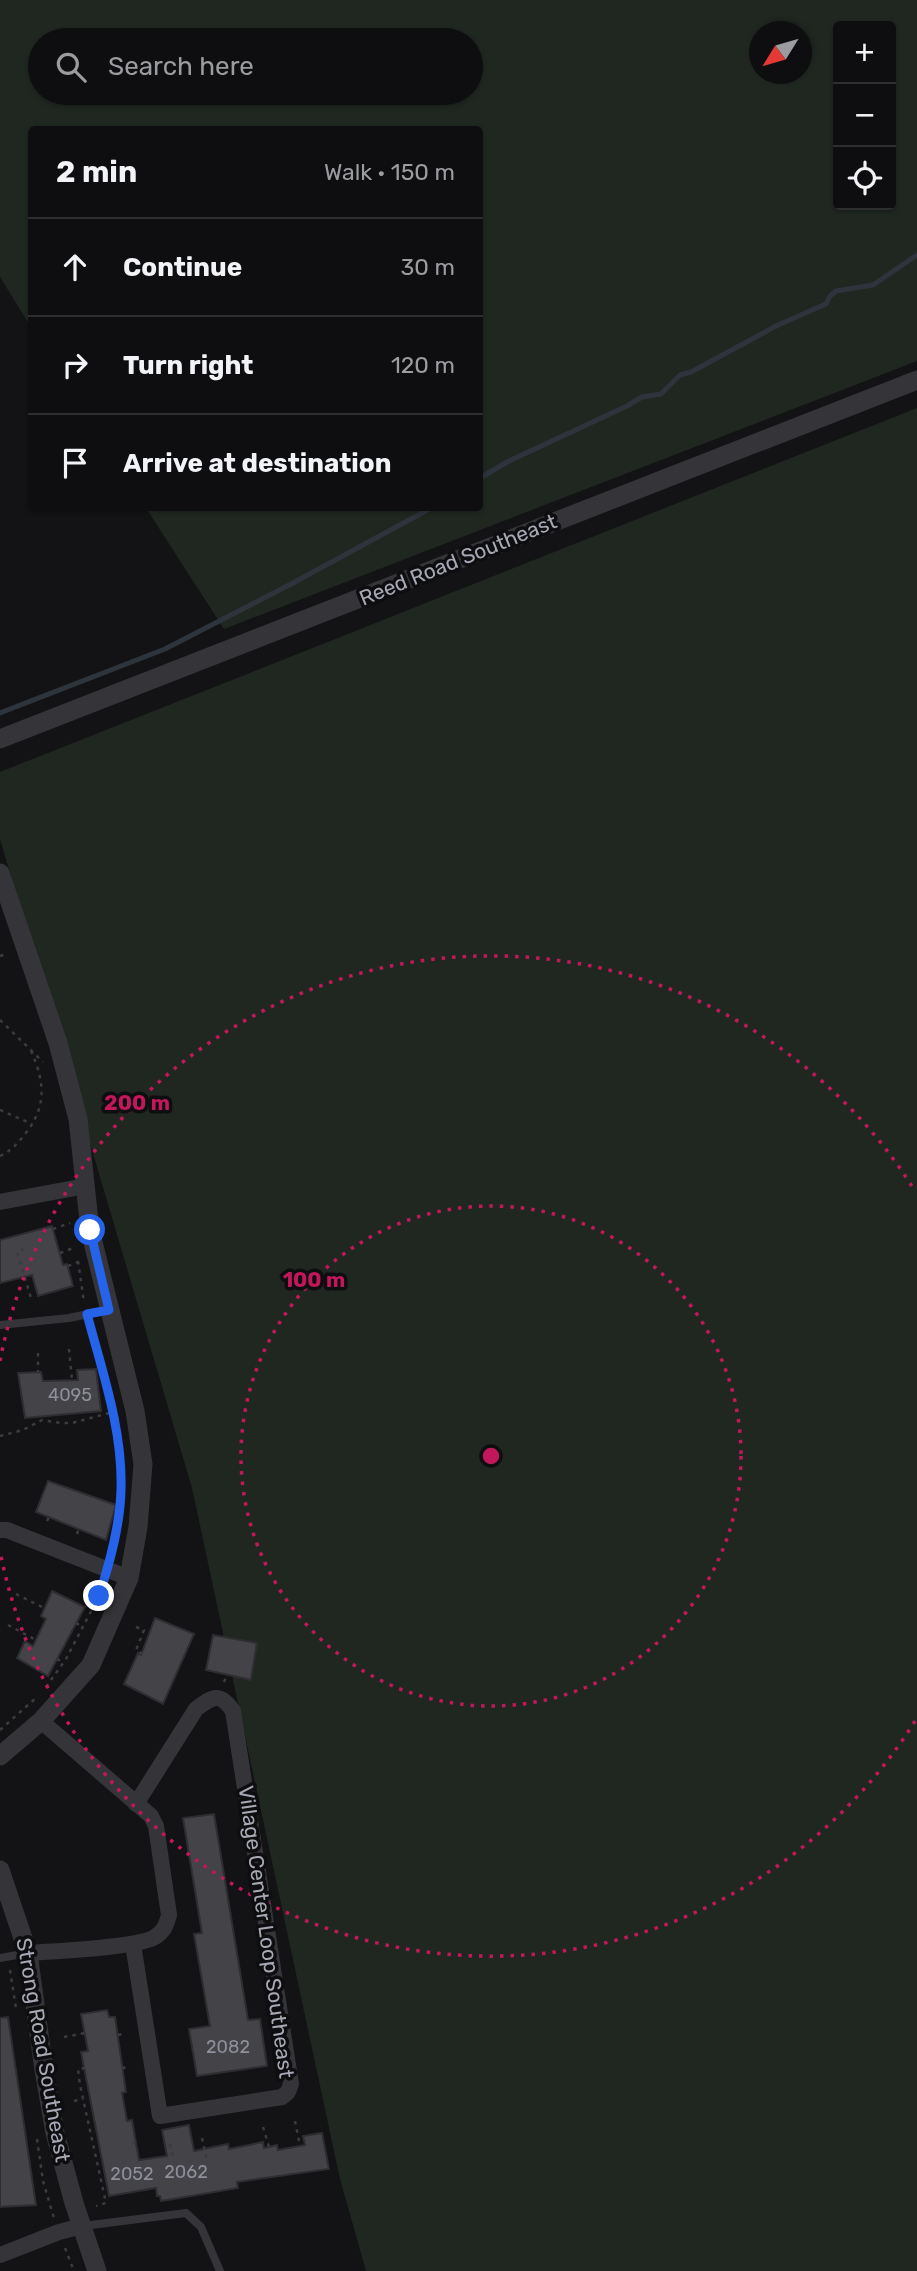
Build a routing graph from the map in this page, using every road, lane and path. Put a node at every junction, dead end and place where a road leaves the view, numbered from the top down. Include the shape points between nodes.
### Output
1 (917, 380) edge
2 (0, 739) edge
3 (0, 873) edge
4 (7, 954) dead end
5 (0, 956) edge
6 (0, 1020) edge
7 (32, 1051) junction
8 (44, 1062) dead end
9 (0, 1110) edge
10 (33, 1124) junction
11 (0, 1156) edge
12 (86, 1186) junction
13 (0, 1202) edge
14 (73, 1222) dead end
15 (53, 1229) dead end
16 (24, 1249) dead end
17 (60, 1253) dead end
18 (78, 1262) junction
19 (68, 1266) dead end
20 (31, 1298) dead end
21 (109, 1310) junction
22 (87, 1314) junction
23 (0, 1325) edge
24 (69, 1349) dead end
25 (38, 1353) dead end
26 (38, 1372) dead end
27 (72, 1380) dead end
28 (113, 1412) junction
29 (0, 1436) edge
30 (79, 1528) dead end
31 (0, 1530) edge
32 (77, 1534) dead end
33 (107, 1570) junction
34 (129, 1578) junction
35 (16, 1594) dead end
36 (44, 1608) dead end
37 (76, 1623) dead end
38 (8, 1625) dead end
39 (83, 1627) junction
40 (136, 1628) dead end
41 (36, 1640) dead end
42 (147, 1657) dead end
43 (57, 1659) dead end
44 (64, 1663) junction
45 (226, 1675) dead end
46 (224, 1682) dead end
47 (41, 1721) junction
48 (0, 1730) edge
49 (0, 1756) edge
50 (136, 1804) junction
51 (0, 1870) edge
52 (132, 1944) junction
53 (28, 1953) junction
54 (0, 1958) edge
55 (85, 2033) dead end
56 (123, 2034) dead end
57 (118, 2035) dead end
58 (64, 2036) dead end
59 (128, 2067) dead end
60 (85, 2068) dead end
61 (122, 2068) dead end
62 (83, 2099) junction
63 (74, 2101) dead end
64 (295, 2121) dead end
65 (263, 2127) dead end
66 (95, 2128) dead end
67 (89, 2129) junction
68 (202, 2138) dead end
69 (140, 2141) dead end
70 (132, 2143) dead end
71 (170, 2144) dead end
72 (300, 2146) dead end
73 (99, 2147) dead end
74 (269, 2147) dead end
75 (93, 2149) junction
76 (173, 2155) dead end
77 (207, 2161) dead end
78 (102, 2162) dead end
79 (96, 2164) junction
80 (106, 2184) dead end
81 (101, 2185) junction
82 (96, 2206) dead end
83 (82, 2226) junction
84 (65, 2246) dead end
85 (0, 2255) edge
86 (74, 2271) edge
87 (97, 2271) edge
88 (220, 2271) edge

1 - 2 street, Reed Road Southeast
3 - 12 street via 61,1056 78,1119
4 - 5 path
6 - 7 path
7 - 8 path
7 - 10 path via 43,1096
9 - 10 path
10 - 11 path via 16,1146
12 - 13 street
12 - 21 street via 90,1230
14 - 15 path
16 - 20 path via 17,1251
17 - 18 path via 76,1247
18 - 19 path
18 - 22 path
21 - 22 lane
21 - 34 street via 135,1411 143,1465
22 - 23 lane
22 - 28 path
24 - 27 path
25 - 26 path
28 - 29 path via 72,1423 42,1419
28 - 33 path via 121,1490
30 - 32 path
31 - 33 street
33 - 34 street
33 - 39 path
34 - 47 street via 91,1665
35 - 36 path
37 - 39 path
38 - 41 path
39 - 44 path
40 - 42 path via 144,1630 136,1650
43 - 44 path
44 - 48 path
45 - 46 path
47 - 49 street
47 - 50 street
50 - 52 street via 156,1826 169,1915 165,1930
50 - 52 street, Village Center Loop Southeast via 196,1709 207,1700 225,1700 233,1711 288,2092 282,2097 160,2116
51 - 53 street, Strong Road Southeast
52 - 53 street
53 - 54 lane
53 - 83 street, Strong Road Southeast via 55,2133
55 - 58 path
56 - 57 path
59 - 61 path
60 - 62 path via 78,2069
62 - 63 path
62 - 67 path
64 - 72 path
65 - 74 path
66 - 67 path
67 - 75 path
68 - 77 path
69 - 70 path
71 - 76 path
73 - 75 path
75 - 79 path
78 - 79 path
79 - 81 path
80 - 81 path
81 - 82 path via 106,2203
83 - 85 street
83 - 87 street, Strong Road Southeast
83 - 88 lane via 186,2213 201,2227
84 - 86 path

